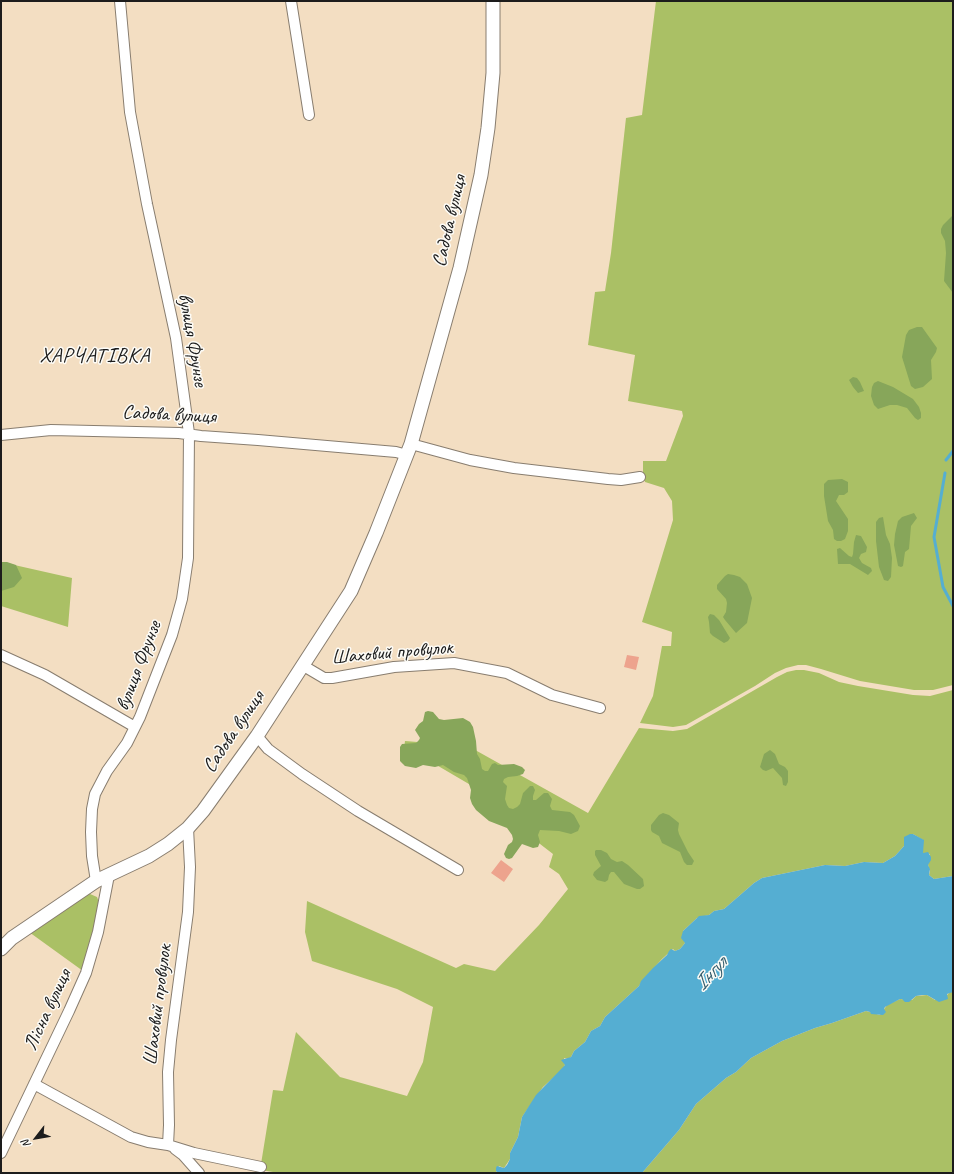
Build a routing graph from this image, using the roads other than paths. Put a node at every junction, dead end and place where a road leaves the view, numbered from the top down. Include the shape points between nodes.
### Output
1 (120, 1) edge
2 (291, 1) edge
3 (493, 1) edge
4 (309, 115) dead end
5 (189, 433) junction
6 (1, 435) edge
7 (409, 449) junction
8 (640, 477) dead end
9 (1, 655) edge
10 (302, 666) junction
11 (600, 708) dead end
12 (135, 727) junction
13 (256, 736) junction
14 (188, 828) junction
15 (458, 870) dead end
16 (109, 875) junction
17 (96, 882) junction
18 (1, 949) edge
19 (34, 1084) junction
20 (168, 1145) junction
21 (1, 1153) edge
22 (261, 1167) dead end
23 (199, 1173) edge

1 - 5 street, вулиця Фрунзе via 130,112 176,338
2 - 4 street
3 - 7 street, Садова вулиця via 493,73 481,175 460,268
5 - 6 street, Садова вулиця via 51,430
5 - 7 street, Садова вулиця via 396,452
5 - 12 street, вулиця Фрунзе via 188,558 183,592 172,635
7 - 8 street, Садова вулиця via 514,468 621,480
7 - 10 street, Садова вулиця via 351,591
9 - 12 street, вулиця Фрунзе via 45,675
10 - 11 street, Шаховий провулок via 324,678 332,678 394,667 454,663 507,673 552,695
10 - 13 street, Садова вулиця
12 - 17 street, вулиця Фрунзе via 95,794 91,832
13 - 14 street, Садова вулиця
13 - 15 street via 302,774 358,811
14 - 16 street, Садова вулиця via 150,856
14 - 20 street, Шаховий провулок via 188,912 168,1072
16 - 17 street, Садова вулиця
16 - 19 street, Лісна вулиця via 98,932 86,973
17 - 18 street, Садова вулиця via 12,938
19 - 20 street via 131,1137
19 - 21 street, Лісна вулиця
20 - 22 street
20 - 23 street via 183,1155

